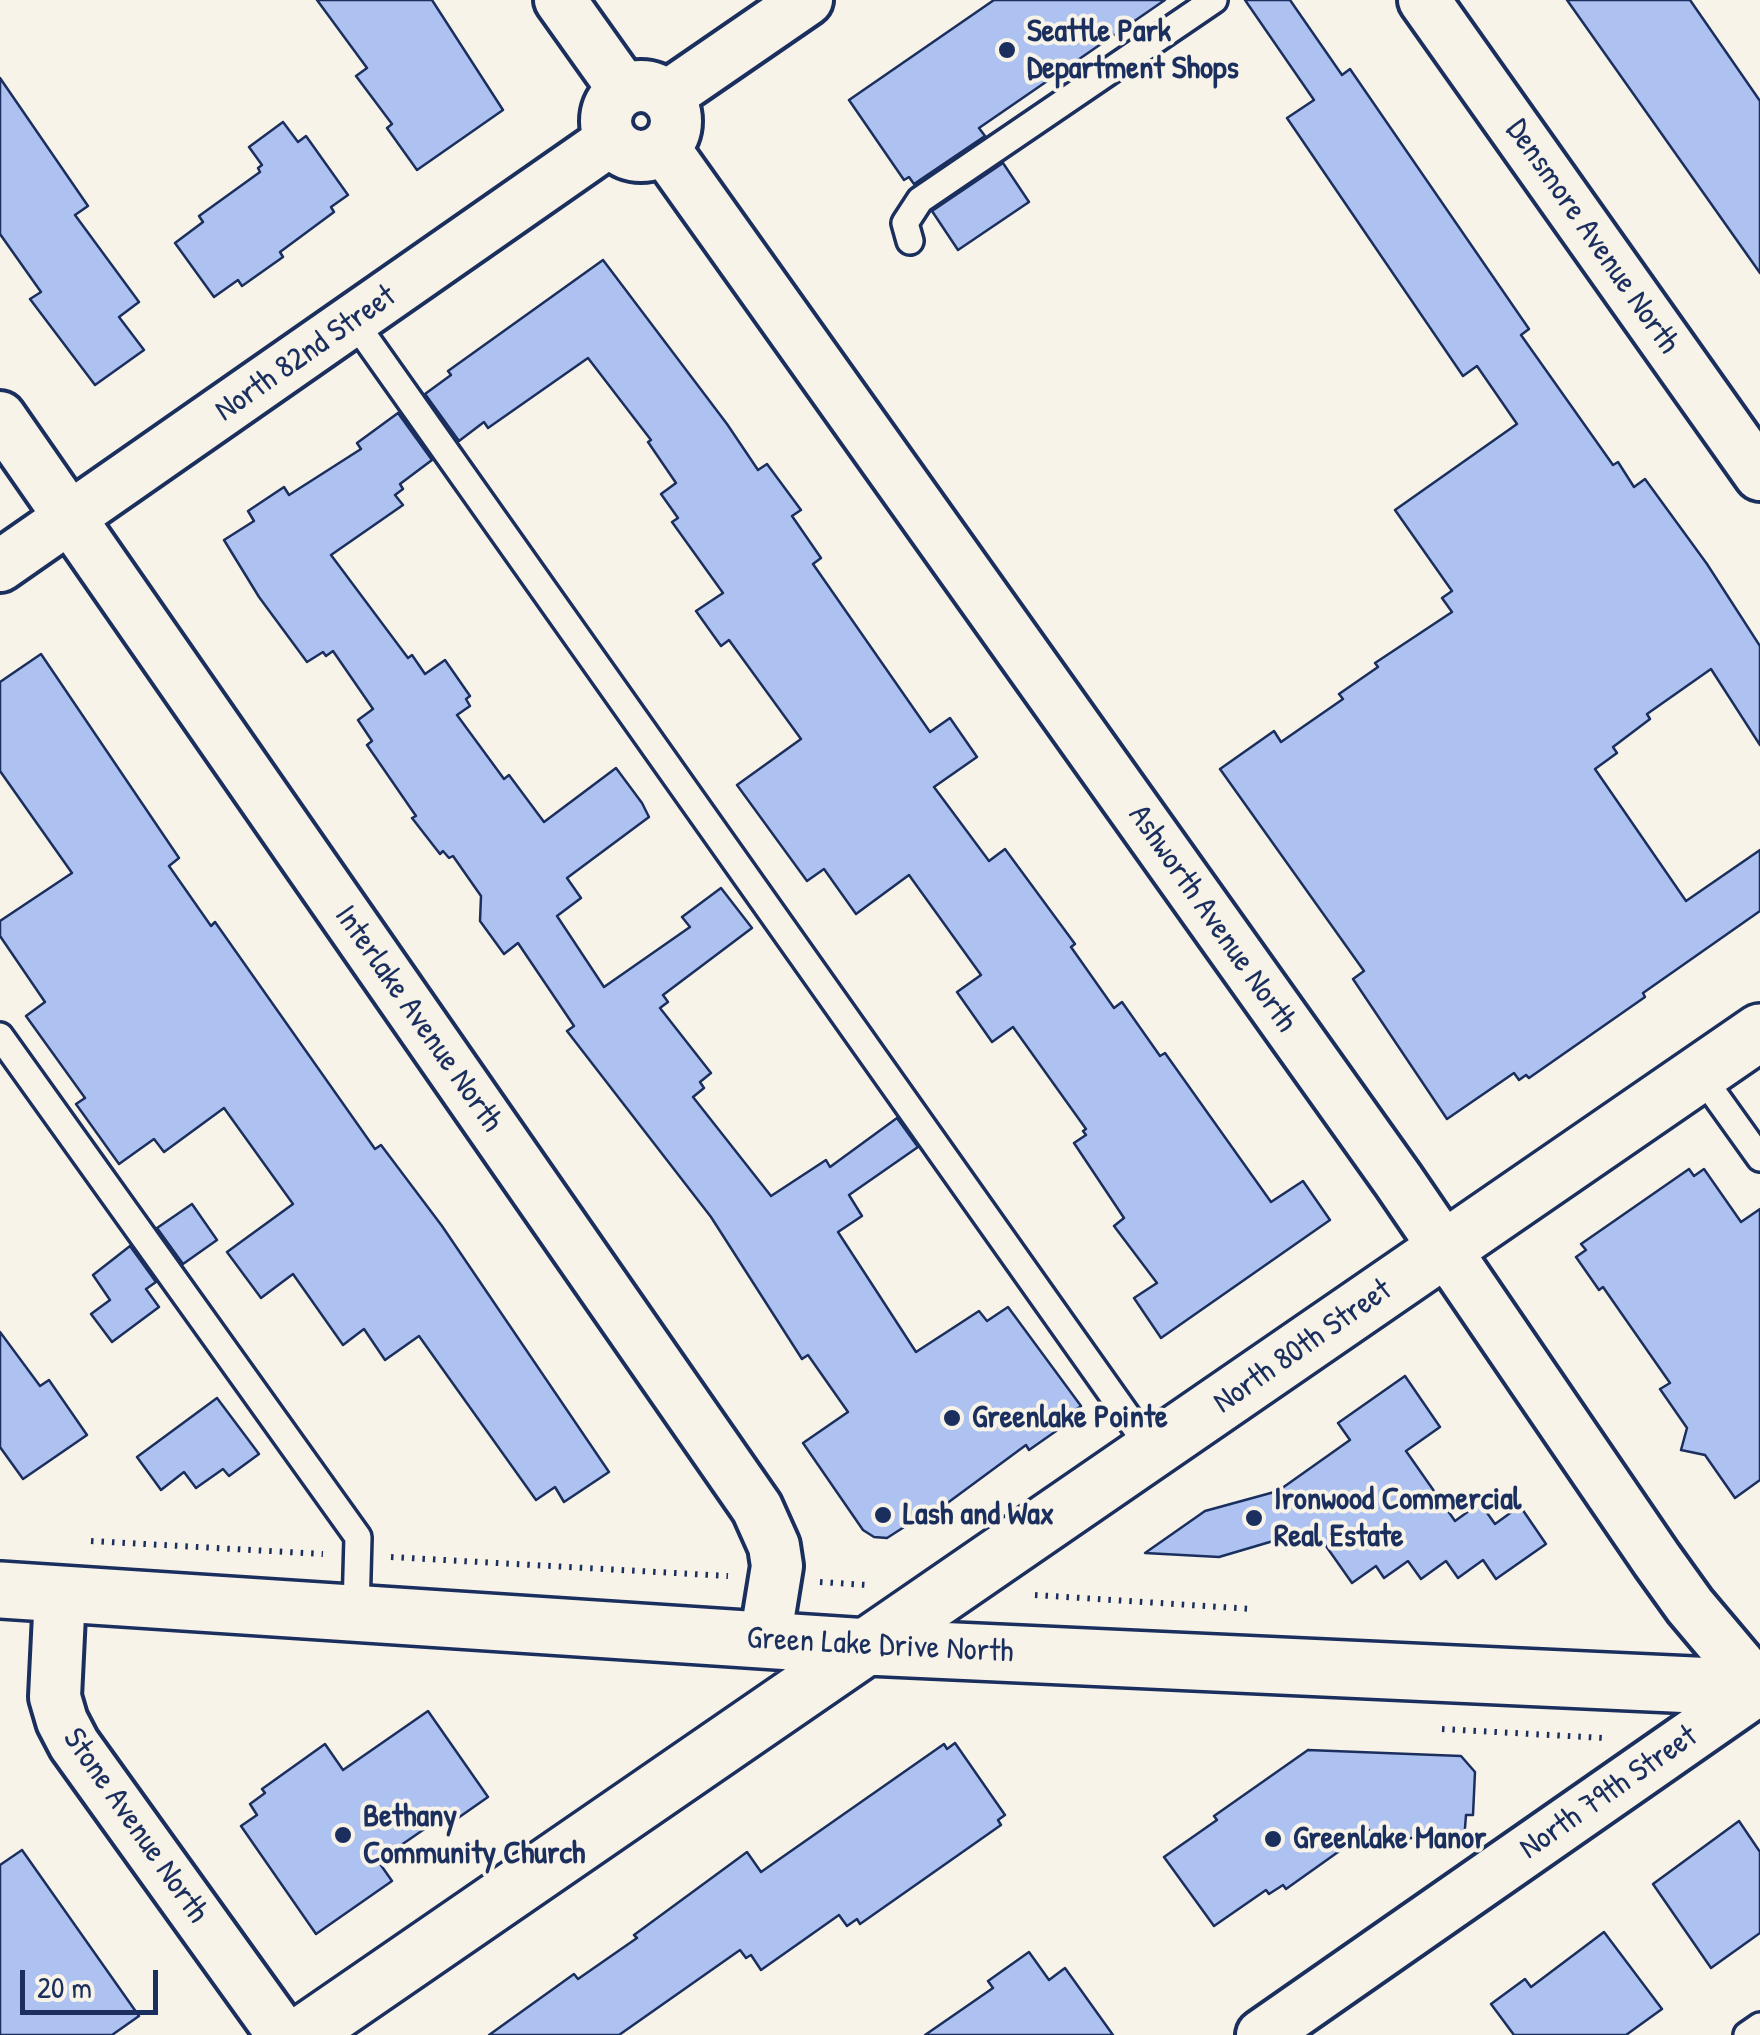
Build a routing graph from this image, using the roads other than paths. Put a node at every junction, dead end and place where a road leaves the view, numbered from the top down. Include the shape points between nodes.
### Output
1 (560, 0) edge
2 (807, 0) edge
3 (1214, 0) edge
4 (1424, 0) edge
5 (645, 93) junction
6 (611, 140) junction
7 (664, 148) junction
8 (910, 241) dead end
9 (353, 320) junction
10 (0, 418) edge
11 (1760, 474) edge
12 (70, 518) junction
13 (0, 566) edge
14 (1760, 1032) edge
15 (0, 1036) edge
16 (1700, 1074) junction
17 (1760, 1158) edge
18 (1446, 1248) junction
19 (1152, 1452) junction
20 (0, 1590) edge
21 (60, 1594) junction
22 (356, 1611) junction
23 (765, 1640) junction
24 (868, 1648) junction
25 (1760, 1688) edge
26 (1760, 2026) edge
27 (282, 2035) edge
28 (302, 2035) edge
29 (1262, 2035) edge
30 (1747, 2035) edge

1 - 5 street
2 - 5 street
3 - 8 lane via 920,200 905,223
4 - 11 street, Densmore Avenue North
5 - 6 street via 615,97 606,117
5 - 7 street via 676,116
6 - 7 street via 642,157
6 - 9 street, North 82nd Street
7 - 18 street, Ashworth Avenue North
9 - 12 street, North 82nd Street
9 - 19 lane
10 - 12 street, Interlake Avenue North
12 - 13 street, North 82nd Street
12 - 23 street, Interlake Avenue North via 757,1508 777,1566
14 - 16 street, North 80th Street
15 - 22 lane via 358,1538
16 - 17 lane
16 - 18 street, North 80th Street
18 - 19 street, North 80th Street
18 - 25 street, Ashworth Avenue North via 1656,1560
19 - 24 street, North 80th Street
20 - 21 street, Green Lake Drive North
21 - 22 street, Green Lake Drive North
21 - 27 street, Stone Avenue North via 55,1697 62,1722
22 - 23 street, Green Lake Drive North
23 - 24 street, Green Lake Drive North
24 - 25 street, Green Lake Drive North
24 - 28 street, North 80th Street
25 - 29 street, North 79th Street
26 - 30 lane

